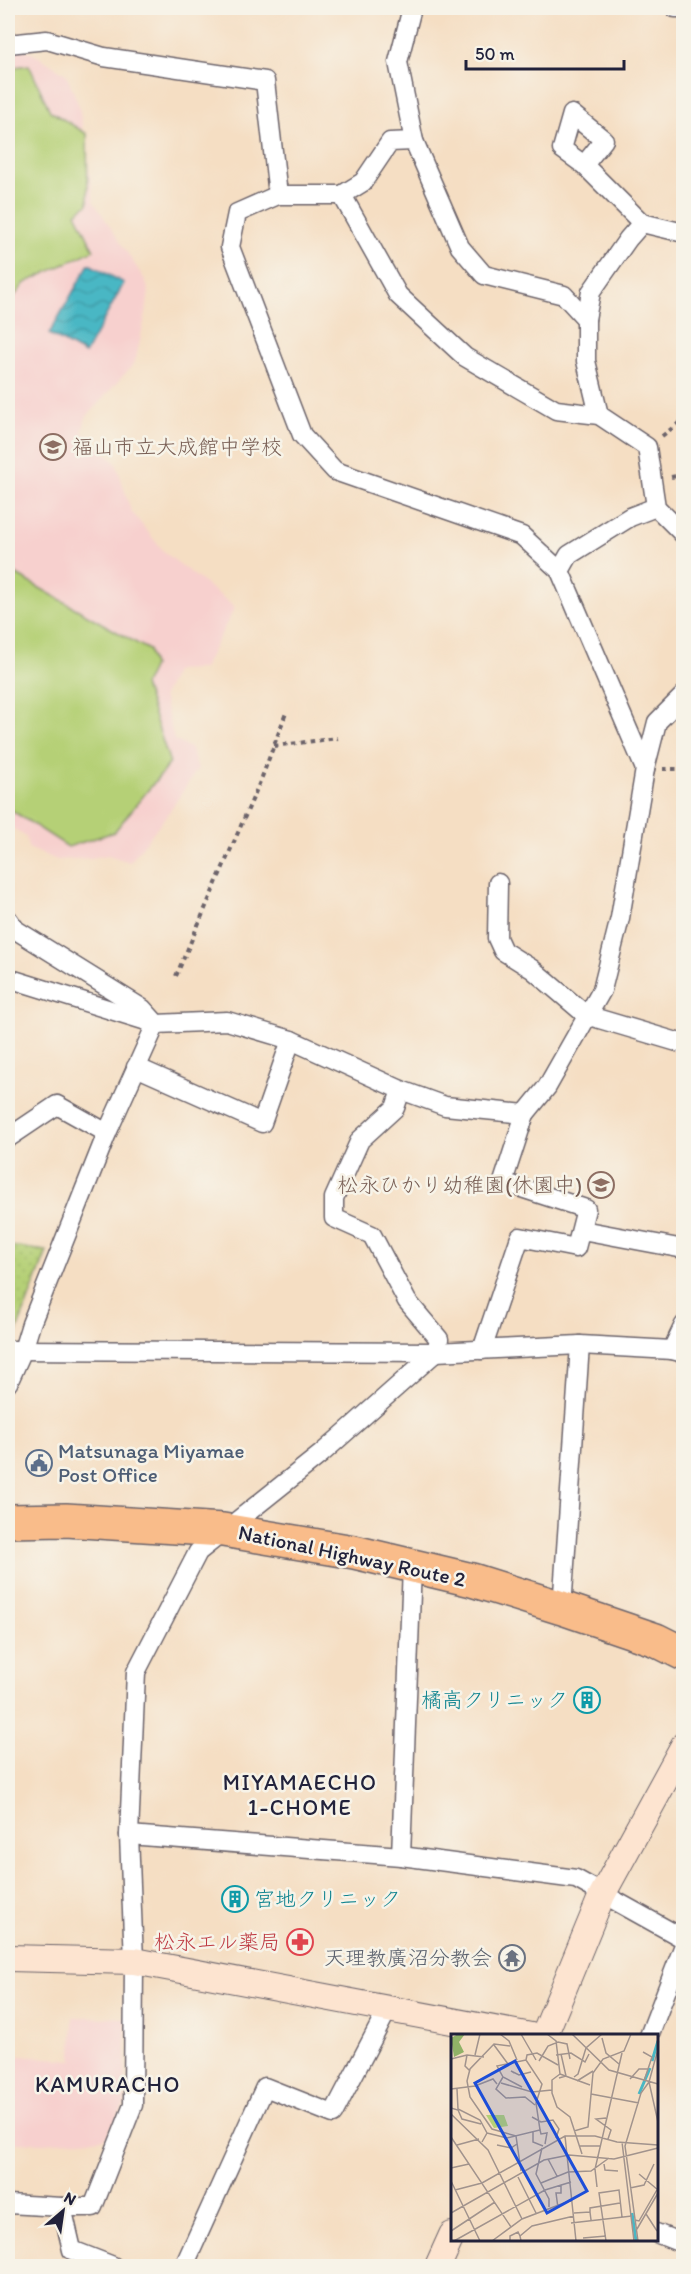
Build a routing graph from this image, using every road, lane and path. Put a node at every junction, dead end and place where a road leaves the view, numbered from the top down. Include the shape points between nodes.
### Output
1 (412, 8) edge
2 (675, 8) edge
3 (684, 8) edge
4 (8, 44) edge
5 (414, 141) junction
6 (584, 165) dead end
7 (278, 195) junction
8 (342, 195) junction
9 (642, 223) junction
10 (684, 233) edge
11 (586, 320) junction
12 (599, 415) junction
13 (684, 419) edge
14 (647, 447) junction
15 (656, 507) junction
16 (684, 535) edge
17 (560, 571) junction
18 (684, 695) edge
19 (286, 713) dead end
20 (338, 738) dead end
21 (274, 746) junction
22 (645, 769) junction
23 (498, 883) dead end
24 (8, 919) edge
25 (176, 976) dead end
26 (8, 978) edge
27 (117, 993) junction
28 (112, 1011) junction
29 (586, 1015) junction
30 (156, 1024) junction
31 (291, 1040) junction
32 (684, 1044) edge
33 (136, 1067) junction
34 (401, 1090) junction
35 (525, 1114) junction
36 (107, 1133) junction
37 (8, 1138) edge
38 (582, 1230) junction
39 (684, 1249) edge
40 (684, 1325) edge
41 (580, 1345) junction
42 (15, 1350) edge
43 (483, 1350) junction
44 (678, 1351) edge
45 (436, 1353) junction
46 (8, 1383) edge
47 (8, 1521) edge
48 (223, 1530) junction
49 (412, 1566) junction
50 (562, 1608) junction
51 (684, 1654) edge
52 (684, 1745) edge
53 (129, 1835) junction
54 (401, 1856) junction
55 (602, 1895) junction
56 (684, 1939) edge
57 (684, 1944) edge
58 (8, 1958) edge
59 (134, 1961) junction
60 (388, 2009) junction
61 (520, 2034) edge
62 (545, 2034) edge
63 (650, 2034) edge
64 (8, 2204) edge
65 (62, 2207) junction
66 (658, 2232) edge
67 (451, 2239) edge
68 (684, 2244) edge
69 (113, 2266) edge
70 (184, 2266) edge
71 (438, 2266) edge

1 - 5 street via 398,62
2 - 3 street
4 - 7 street via 46,40 104,57 265,81
5 - 8 street via 390,142 363,182
5 - 11 street via 460,247 484,275 564,295
6 - 9 street
7 - 8 street
7 - 17 street via 237,213 230,247 302,435 335,471 522,536
8 - 12 street via 398,295 465,357 556,410
9 - 10 street
9 - 11 street via 591,292
11 - 12 street via 586,361
12 - 14 street
13 - 14 path
14 - 15 street
15 - 16 street
15 - 17 street via 630,517 569,555
17 - 22 street
18 - 22 street via 657,722
19 - 21 path
20 - 21 path
21 - 25 path
22 - 29 street via 620,918 602,990
23 - 29 street via 497,938 503,951 532,969
24 - 27 street via 16,930
26 - 28 street
27 - 28 street
27 - 30 street via 143,1009
28 - 30 street
29 - 32 street
29 - 35 street via 547,1087
30 - 31 street via 227,1021
30 - 33 street
31 - 33 street via 262,1123
31 - 34 street
33 - 36 street
34 - 35 street via 445,1106
34 - 45 street via 394,1108 360,1140 334,1198 334,1218 372,1235 407,1301 439,1339
35 - 38 street via 503,1182 586,1209
36 - 37 street via 57,1105
36 - 42 street via 31,1324
38 - 39 street
38 - 43 street via 576,1248 519,1237
40 - 44 street
41 - 43 street
41 - 44 street
41 - 50 street
42 - 45 street
42 - 46 street
43 - 45 street
45 - 48 street via 321,1454
47 - 48 highway, National Highway Route 2 via 66,1520
48 - 49 highway, National Highway Route 2
48 - 53 street via 198,1552 136,1672
49 - 50 highway, National Highway Route 2
49 - 54 street
50 - 51 highway, National Highway Route 2 via 656,1640
52 - 55 street
53 - 54 street
53 - 59 street
54 - 55 street via 576,1879
55 - 56 street
55 - 62 street
57 - 63 street
58 - 59 street
59 - 60 street
59 - 65 street via 133,2105 93,2207
60 - 61 street
60 - 70 street via 333,2114 266,2087
64 - 65 street
65 - 69 street via 72,2250
66 - 68 street
67 - 71 street

